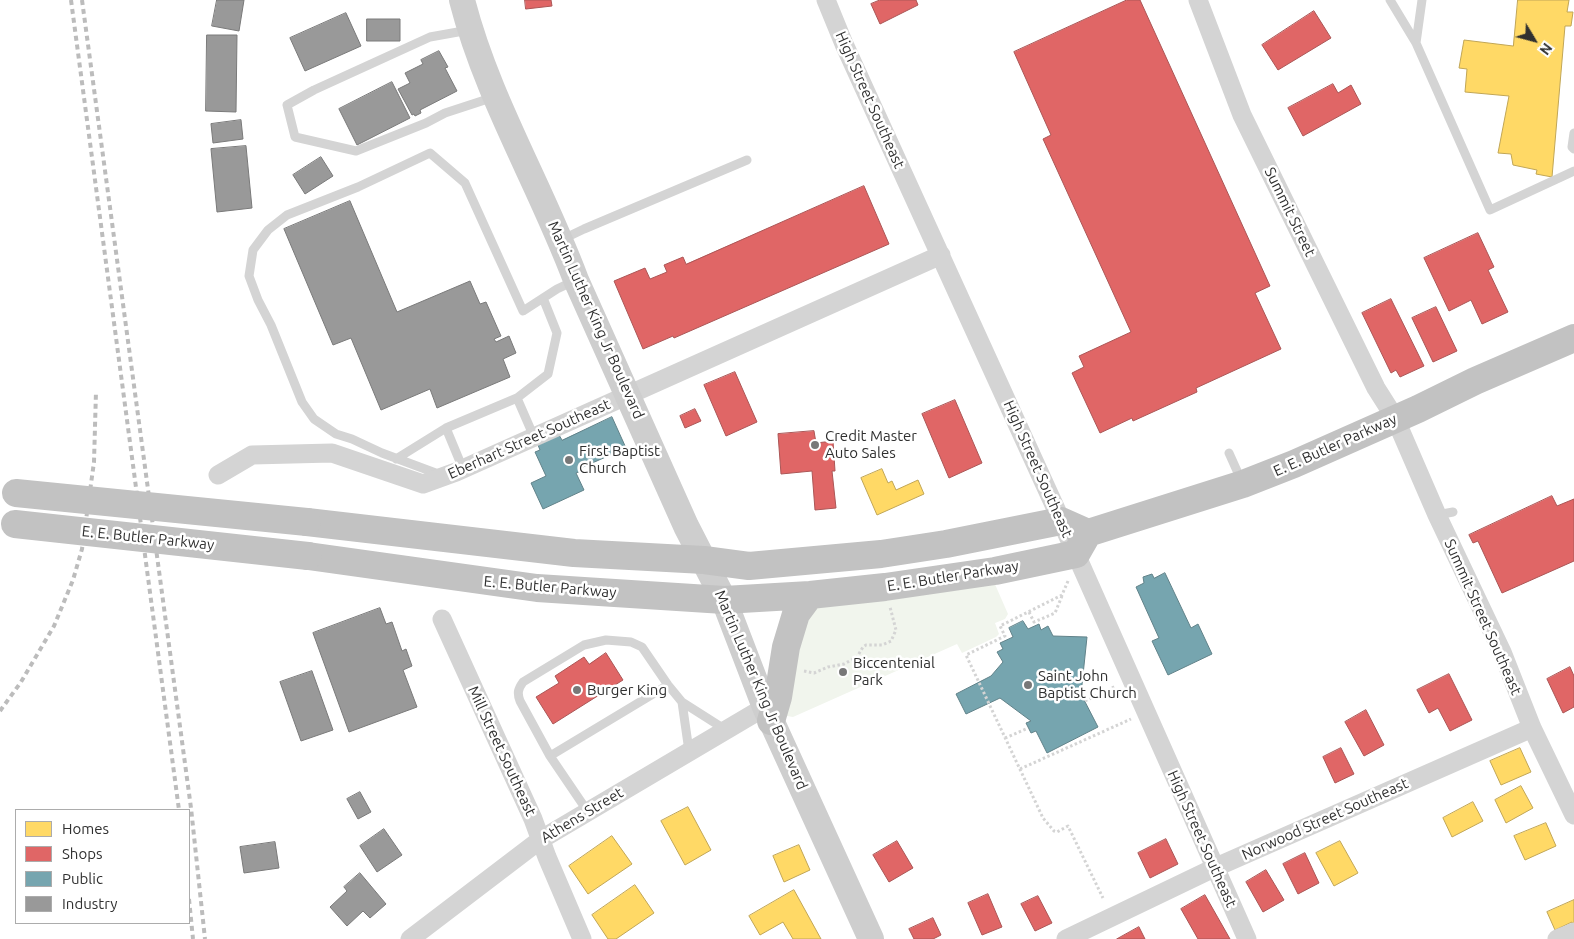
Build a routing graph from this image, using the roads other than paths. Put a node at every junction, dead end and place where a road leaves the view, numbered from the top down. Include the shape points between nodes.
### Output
1 (462, 0) edge
2 (826, 0) edge
3 (1198, 0) edge
4 (1390, 0) edge
5 (1422, 0) edge
6 (470, 30) junction
7 (1416, 43) junction
8 (496, 97) junction
9 (1574, 133) edge
10 (1574, 149) edge
11 (747, 160) dead end
12 (1574, 172) edge
13 (561, 240) junction
14 (941, 256) junction
15 (576, 280) junction
16 (543, 298) junction
17 (1574, 338) edge
18 (628, 394) junction
19 (517, 398) junction
20 (1395, 418) junction
21 (446, 428) junction
22 (534, 436) junction
23 (1229, 453) dead end
24 (396, 459) junction
25 (463, 469) junction
26 (218, 475) dead end
27 (444, 476) junction
28 (1243, 484) junction
29 (8, 492) edge
30 (1061, 521) junction
31 (7, 523) edge
32 (1078, 553) junction
33 (704, 560) junction
34 (810, 595) junction
35 (724, 600) junction
36 (442, 619) dead end
37 (668, 685) junction
38 (682, 702) junction
39 (768, 714) junction
40 (1532, 728) junction
41 (726, 730) junction
42 (689, 751) junction
43 (550, 756) junction
44 (588, 812) junction
45 (1574, 815) edge
46 (540, 840) junction
47 (1214, 868) junction
48 (1574, 932) edge
49 (410, 939) edge
50 (582, 939) edge
51 (871, 939) edge
52 (1066, 939) edge
53 (1247, 939) edge
54 (1558, 939) edge

1 - 6 main road, Martin Luther King Jr Boulevard
2 - 14 street, High Street Southeast
3 - 20 street, Summit Street via 1242,115 1376,388
4 - 7 lane
5 - 7 lane
6 - 8 main road, Martin Luther King Jr Boulevard
6 - 8 lane via 430,37 287,105 295,137 356,151 446,113
7 - 12 lane via 1490,210
8 - 13 main road, Martin Luther King Jr Boulevard
9 - 10 lane
11 - 13 lane
13 - 15 main road, Martin Luther King Jr Boulevard
14 - 18 street, Eberhart Street Southeast
14 - 30 street, High Street Southeast
15 - 16 lane
15 - 18 main road, Martin Luther King Jr Boulevard
16 - 19 lane via 557,333 548,374
16 - 24 lane via 524,311 466,183 430,153 358,187 287,215 268,230 253,250 249,276 302,402 314,419 336,434
17 - 20 highway, E. E. Butler Parkway
18 - 22 street, Eberhart Street Southeast
18 - 33 main road, Martin Luther King Jr Boulevard
19 - 21 lane
19 - 22 lane
20 - 28 highway, E. E. Butler Parkway via 1321,453
20 - 40 street, Summit Street Southeast via 1445,513
21 - 24 lane
21 - 25 lane
22 - 25 street, Eberhart Street Southeast
23 - 28 lane
24 - 27 lane
25 - 27 street, Eberhart Street Southeast
26 - 27 street, Eberhart Street Southeast via 252,455 332,453 423,484
28 - 32 highway, E. E. Butler Parkway
29 - 33 highway, E. E. Butler Parkway, bridge via 574,553
30 - 32 highway
30 - 33 highway, E. E. Butler Parkway via 881,554 749,566
31 - 35 highway, E. E. Butler Parkway, bridge via 308,556 537,588
32 - 34 highway, E. E. Butler Parkway via 995,571
32 - 47 street, High Street Southeast
33 - 35 main road, Martin Luther King Jr Boulevard
34 - 35 highway, E. E. Butler Parkway
34 - 39 highway via 796,614 786,647 778,697
35 - 39 main road, Martin Luther King Jr Boulevard
36 - 46 street, Mill Street Southeast
37 - 38 lane
37 - 43 lane
37 - 43 lane via 642,646 625,641 594,641 566,655 524,682 518,693
38 - 41 lane
38 - 42 lane
39 - 41 street, Athens Street
39 - 51 main road, Martin Luther King Jr Boulevard via 831,842
40 - 45 street, Summit Street Southeast
40 - 47 street, Norwood Street Southeast
41 - 42 street, Athens Street
42 - 44 street, Athens Street
43 - 44 lane
44 - 46 street, Athens Street
46 - 49 street, Athens Street
46 - 50 street, Mill Street Southeast
47 - 52 street, Norwood Street Southeast
47 - 53 street, High Street Southeast
48 - 54 street

